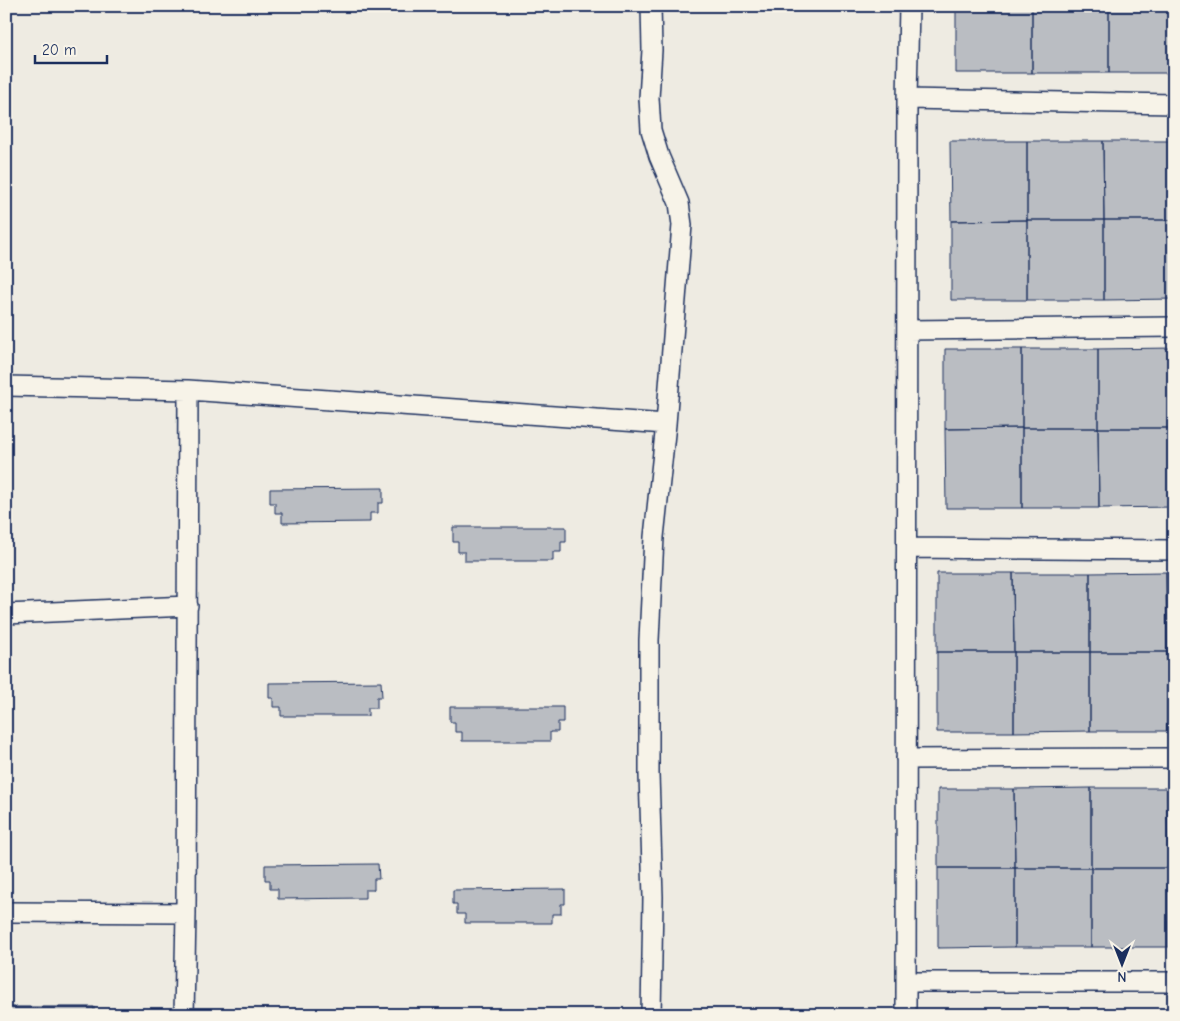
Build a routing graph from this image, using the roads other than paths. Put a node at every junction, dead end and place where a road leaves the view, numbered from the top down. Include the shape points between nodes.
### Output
1 (651, 6) edge
2 (909, 6) edge
3 (908, 99) junction
4 (1174, 104) edge
5 (1174, 327) edge
6 (908, 330) junction
7 (6, 386) edge
8 (188, 390) junction
9 (666, 424) junction
10 (908, 548) junction
11 (1174, 550) edge
12 (188, 606) junction
13 (6, 614) edge
14 (906, 758) junction
15 (1174, 758) edge
16 (6, 912) edge
17 (186, 913) junction
18 (907, 982) junction
19 (1174, 982) edge
20 (184, 1015) edge
21 (651, 1015) edge
22 (906, 1015) edge

1 - 9 street via 651,130 679,203 682,225
2 - 3 street
3 - 4 street
3 - 6 street
5 - 6 street
6 - 10 street
7 - 8 street
8 - 9 street
8 - 12 street
9 - 21 street via 654,537 649,640 653,897
10 - 11 street
10 - 14 street
12 - 13 street
12 - 17 street
14 - 15 street
14 - 18 street
16 - 17 street
17 - 20 street
18 - 19 street
18 - 22 street

